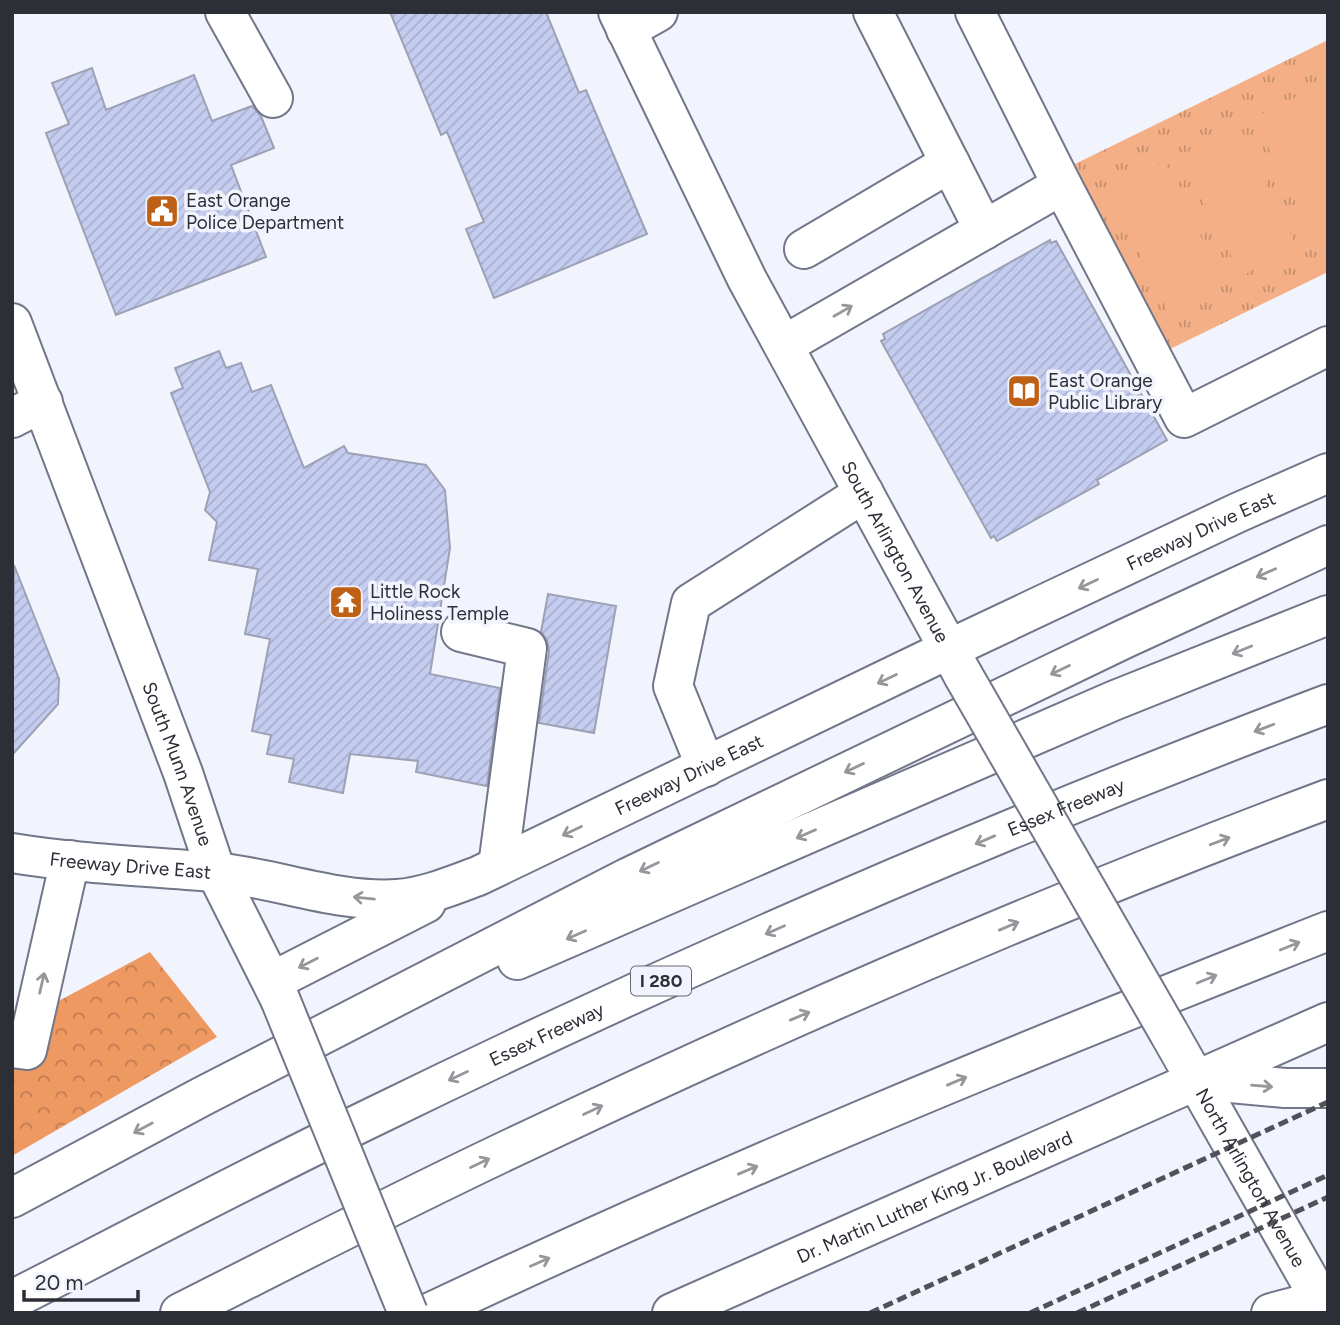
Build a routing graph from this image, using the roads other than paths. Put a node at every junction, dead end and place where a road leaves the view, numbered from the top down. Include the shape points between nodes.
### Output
1 (873, 12) edge
2 (975, 12) edge
3 (231, 14) edge
4 (634, 18) edge
5 (273, 98) dead end
6 (950, 163) junction
7 (1062, 185) junction
8 (984, 230) junction
9 (804, 249) dead end
10 (12, 323) edge
11 (784, 345) junction
12 (1328, 346) edge
13 (27, 410) edge
14 (1328, 473) edge
15 (864, 494) junction
16 (1328, 545) edge
17 (1328, 615) edge
18 (461, 632) dead end
19 (956, 662) junction
20 (1328, 704) edge
21 (706, 767) junction
22 (1328, 799) edge
23 (12, 853) edge
24 (70, 860) junction
25 (488, 871) junction
26 (216, 872) junction
27 (1328, 931) edge
28 (277, 990) junction
29 (1323, 1026) edge
30 (12, 1048) edge
31 (1196, 1080) junction
32 (1328, 1088) edge
33 (203, 1096) junction
34 (12, 1198) edge
35 (12, 1300) edge
36 (1325, 1304) edge
37 (180, 1313) edge
38 (408, 1313) edge
39 (429, 1313) edge
40 (672, 1313) edge
41 (1271, 1313) edge

1 - 6 main road
2 - 7 main road
3 - 5 main road
4 - 11 main road, South Arlington Avenue via 716,217
6 - 8 main road
6 - 9 main road
7 - 8 main road
7 - 12 main road via 1184,418
11 -> 8 main road
10 - 13 main road, South Munn Avenue
11 - 15 main road, South Arlington Avenue
13 - 26 main road, South Munn Avenue via 183,773
14 -> 19 main road, Freeway Drive East via 1237,513
15 - 19 main road, South Arlington Avenue
15 - 21 main road via 691,603 673,686
16 -> 33 main road via 629,877
17 -> 33 main road via 1030,736
18 - 25 main road via 527,648
19 -> 21 main road, Freeway Drive East
19 - 31 main road, South Arlington Avenue, bridge
20 -> 35 main road, Essex Freeway / I 280 via 1079,801 720,954 375,1116
21 -> 25 main road, Freeway Drive East
37 -> 22 main road via 520,1144 780,1024 1158,865
23 - 24 main road, Freeway Drive East
24 - 26 main road, Freeway Drive East
30 -> 24 main road via 27,1050
25 -> 26 main road, Freeway Drive East via 418,896 377,900
25 -> 28 main road
26 - 28 main road, South Munn Avenue
39 -> 27 main road via 842,1129
28 - 38 main road, South Munn Avenue, bridge
29 - 31 main road, Dr. Martin Luther King Jr. Boulevard
31 -> 32 main road, Dr. Martin Luther King Jr. Boulevard
31 - 36 main road, North Arlington Avenue
31 - 40 main road, Dr. Martin Luther King Jr. Boulevard
33 -> 34 main road
36 - 41 main road

